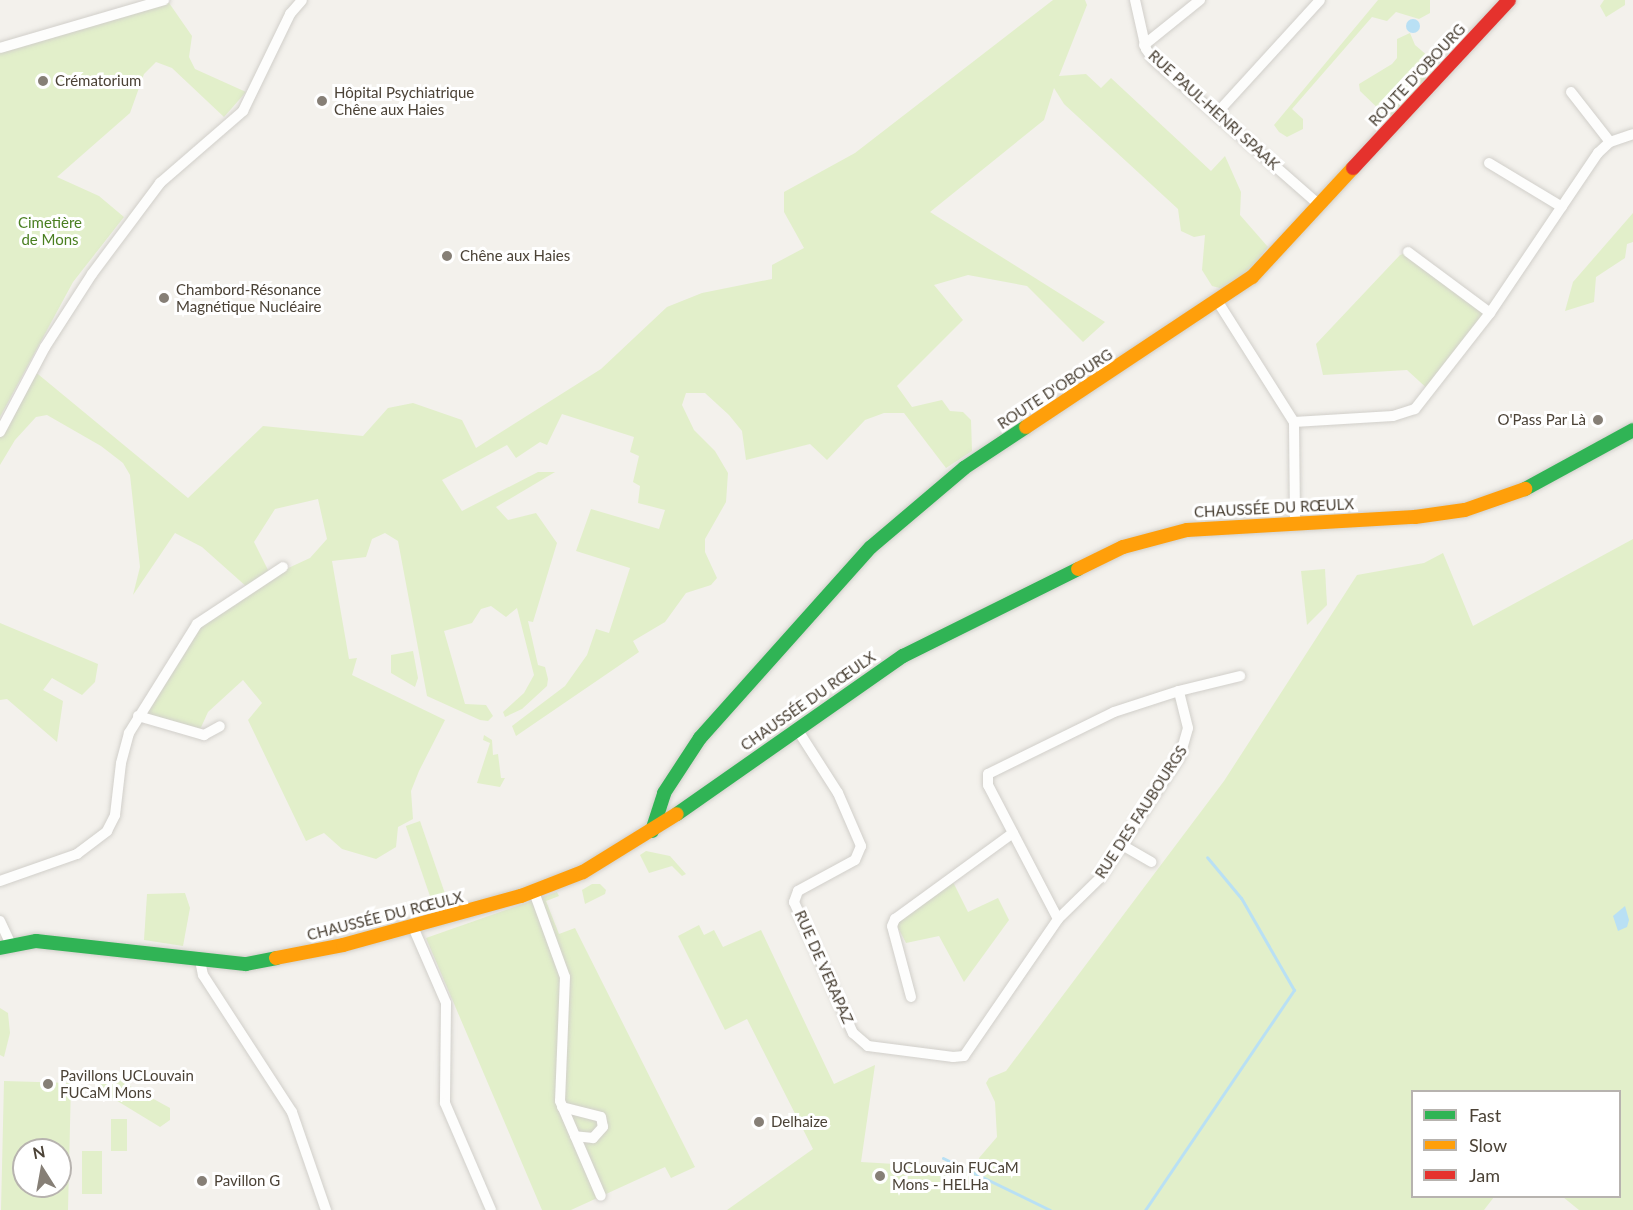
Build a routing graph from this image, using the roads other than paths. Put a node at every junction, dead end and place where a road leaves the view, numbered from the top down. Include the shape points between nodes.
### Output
1 (164, 0) edge
2 (302, 0) edge
3 (1135, 0) edge
4 (1200, 0) edge
5 (1320, 0) edge
6 (1509, 0) edge
7 (1144, 45) junction
8 (0, 48) edge
9 (1571, 92) dead end
10 (1216, 114) junction
11 (1633, 134) edge
12 (1610, 142) junction
13 (1489, 163) dead end
14 (1319, 205) junction
15 (1562, 207) junction
16 (1408, 252) dead end
17 (1218, 302) junction
18 (1490, 313) junction
19 (1294, 422) junction
20 (1633, 430) edge
21 (0, 432) edge
22 (1295, 523) junction
23 (284, 567) dead end
24 (1240, 676) dead end
25 (1179, 691) junction
26 (138, 716) junction
27 (220, 726) dead end
28 (797, 729) junction
29 (652, 831) junction
30 (1013, 832) junction
31 (1122, 845) junction
32 (1151, 862) dead end
33 (0, 881) edge
34 (534, 892) junction
35 (1058, 919) junction
36 (0, 921) edge
37 (413, 927) junction
38 (6, 946) edge
39 (200, 960) junction
40 (911, 997) dead end
41 (964, 1056) joint
42 (562, 1107) junction
43 (575, 1136) junction
44 (602, 1196) dead end
45 (326, 1210) edge
46 (491, 1210) edge

1 - 8 street
2 - 21 street via 290,14 243,111 160,183 92,274 45,347
3 - 7 street, RUE PAUL-HENRI SPAAK
4 - 7 street
5 - 10 street
6 - 14 main road, ROUTE D'OBOURG
7 - 10 street, RUE PAUL-HENRI SPAAK via 1153,59
9 - 12 street
10 - 14 street, RUE PAUL-HENRI SPAAK
11 - 12 street
12 - 15 street via 1598,153
13 - 15 street
14 - 17 main road, ROUTE D'OBOURG via 1261,268
15 - 18 street
16 - 18 street
17 - 19 street
17 - 29 main road, ROUTE D'OBOURG via 964,468 897,523 826,595 700,738 664,794
18 - 19 street via 1415,409 1393,416
19 - 22 street
20 - 22 main road, CHAUSSÉE DU RŒULX via 1520,491 1473,508 1415,517
22 - 28 main road, CHAUSSÉE DU RŒULX via 1187,530 1123,548 903,656
23 - 26 street via 197,624
24 - 25 street
25 - 30 street via 1114,712 988,774 988,785
25 - 31 street, RUE DES FAUBOURGS via 1188,728 1185,746
26 - 27 street via 204,735
26 - 33 street via 126,744 115,815 107,831 76,854
28 - 29 main road, CHAUSSÉE DU RŒULX
28 - 41 street, RUE DE VERAPAZ via 838,793 861,846 855,860 798,891 794,902 853,1033 868,1046
29 - 34 main road, CHAUSSÉE DU RŒULX via 602,862
30 - 35 street
30 - 40 street via 895,919 892,926
31 - 32 street
31 - 35 street, RUE DES FAUBOURGS via 1100,878
34 - 37 main road, CHAUSSÉE DU RŒULX
34 - 42 street via 565,977 559,1094
35 - 41 street, RUE DES FAUBOURGS
36 - 38 street
37 - 39 main road, CHAUSSÉE DU RŒULX via 267,961 232,964
37 - 46 street via 446,1003 445,1103
38 - 39 main road, CHAUSSÉE DU RŒULX via 36,941
39 - 45 street via 203,975 292,1112
42 - 43 street
42 - 43 street via 601,1117 603,1127 594,1138
43 - 44 street

